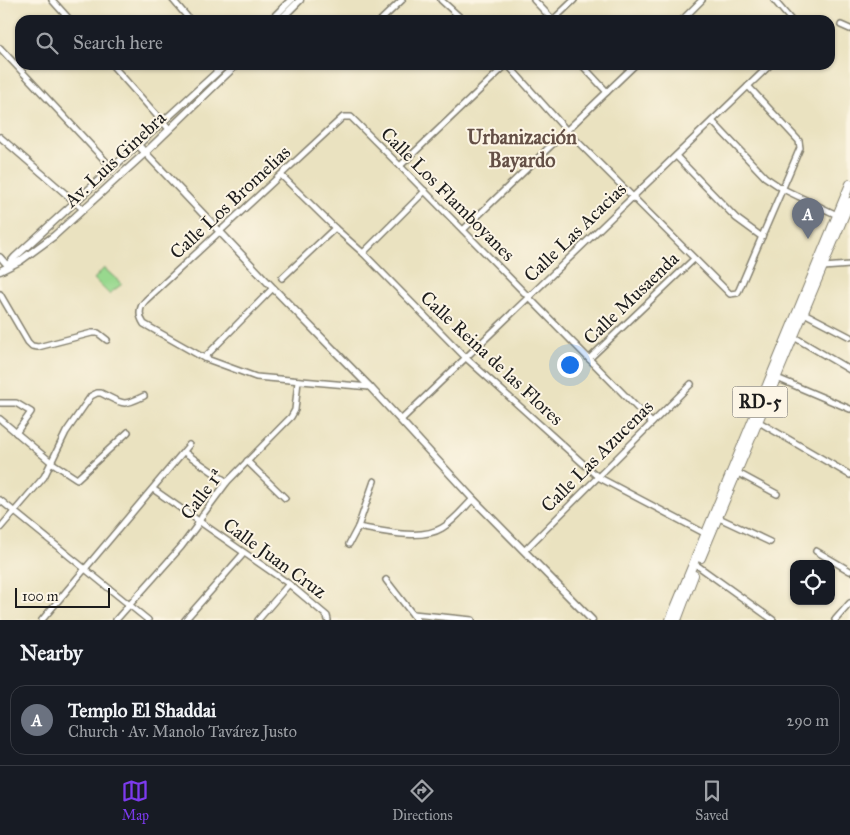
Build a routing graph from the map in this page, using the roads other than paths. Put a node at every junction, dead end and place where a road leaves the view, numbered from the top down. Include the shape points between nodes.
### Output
1 (52, 0) edge
2 (173, 0) edge
3 (291, 0) edge
4 (300, 0) edge
5 (402, 0) edge
6 (441, 0) edge
7 (454, 0) edge
8 (534, 0) edge
9 (574, 0) edge
10 (702, 0) edge
11 (774, 0) edge
12 (448, 6) junction
13 (66, 15) edge
14 (186, 15) edge
15 (276, 15) edge
16 (285, 15) edge
17 (387, 15) edge
18 (458, 15) edge
19 (548, 15) edge
20 (558, 15) edge
21 (687, 15) edge
22 (787, 15) edge
23 (841, 25) dead end
24 (850, 29) edge
25 (0, 48) edge
26 (15, 64) edge
27 (21, 70) edge
28 (117, 70) edge
29 (219, 70) edge
30 (229, 70) edge
31 (502, 70) edge
32 (512, 70) edge
33 (587, 70) edge
34 (630, 70) edge
35 (765, 70) edge
36 (748, 86) junction
37 (607, 92) junction
38 (346, 116) joint
39 (163, 121) junction
40 (712, 121) junction
41 (169, 129) junction
42 (567, 131) junction
43 (0, 137) edge
44 (138, 145) junction
45 (145, 153) junction
46 (676, 156) junction
47 (400, 166) junction
48 (112, 168) junction
49 (281, 174) junction
50 (850, 184) edge
51 (783, 189) junction
52 (425, 191) junction
53 (632, 198) junction
54 (76, 202) junction
55 (850, 202) edge
56 (83, 209) junction
57 (837, 215) junction
58 (335, 228) junction
59 (463, 230) junction
60 (220, 232) junction
61 (762, 237) junction
62 (363, 253) junction
63 (0, 257) edge
64 (694, 259) junction
65 (850, 265) edge
66 (8, 266) junction
67 (823, 267) junction
68 (0, 271) edge
69 (282, 278) dead end
70 (273, 288) junction
71 (0, 294) edge
72 (529, 298) junction
73 (804, 313) junction
74 (794, 337) junction
75 (850, 337) edge
76 (107, 340) dead end
77 (204, 358) junction
78 (466, 358) junction
79 (589, 359) junction
80 (850, 370) edge
81 (777, 378) junction
82 (298, 381) junction
83 (691, 384) dead end
84 (370, 387) junction
85 (144, 396) dead end
86 (0, 403) edge
87 (850, 409) edge
88 (0, 419) edge
89 (401, 420) junction
90 (759, 422) junction
91 (652, 423) junction
92 (128, 432) dead end
93 (16, 433) junction
94 (189, 445) dead end
95 (184, 452) junction
96 (247, 461) junction
97 (51, 462) junction
98 (738, 473) junction
99 (850, 475) edge
100 (598, 477) junction
101 (374, 481) dead end
102 (228, 482) junction
103 (153, 489) junction
104 (776, 494) dead end
105 (285, 498) dead end
106 (473, 499) junction
107 (0, 500) edge
108 (14, 512) junction
109 (719, 518) junction
110 (199, 521) junction
111 (358, 527) junction
112 (0, 528) edge
113 (706, 534) junction
114 (770, 542) dead end
115 (350, 544) dead end
116 (525, 550) junction
117 (816, 551) dead end
118 (244, 553) junction
119 (698, 566) junction
120 (85, 569) junction
121 (850, 571) edge
122 (386, 580) dead end
123 (289, 584) junction
124 (850, 603) edge
125 (129, 605) junction
126 (413, 614) junction
127 (42, 620) edge
128 (116, 620) edge
129 (148, 620) edge
130 (185, 620) edge
131 (258, 620) edge
132 (328, 620) edge
133 (418, 620) edge
134 (472, 620) edge
135 (592, 620) edge
136 (670, 620) edge
137 (677, 620) edge
138 (773, 620) edge
139 (835, 620) edge

1 - 13 street
2 - 14 street
3 - 15 street
4 - 16 street
5 - 17 street
6 - 12 street
7 - 12 street
8 - 19 street
9 - 20 street
10 - 21 street
11 - 22 street
12 - 18 street
23 - 24 street
25 - 26 street
27 - 48 street
28 - 39 street
29 - 39 street, Av. Luis Ginebra
30 - 41 street, Av. Luis Ginebra
31 - 47 street
32 - 42 street
33 - 37 street
34 - 37 street
35 - 36 street, Calle Las Acacias
36 - 40 street, Calle Las Acacias
36 - 51 street via 798,141 799,153
37 - 42 street
38 - 47 street, Calle Los Flamboyanes
38 - 49 street, Calle Los Bromelias
39 - 41 street
39 - 44 street, Av. Luis Ginebra
40 - 46 street, Calle Las Acacias
40 - 51 street via 765,176
41 - 45 street, Av. Luis Ginebra
42 - 53 street
42 - 59 street
43 - 54 street
44 - 45 street
44 - 48 street, Av. Luis Ginebra
45 - 56 street, Av. Luis Ginebra
45 - 60 street
46 - 53 street, Calle Las Acacias
46 - 61 street via 736,218
47 - 52 street, Calle Los Flamboyanes
48 - 54 street, Av. Luis Ginebra
49 - 58 street, Calle Reina de las Flores
49 - 60 street, Calle Los Bromelias
50 - 57 main road, RD-5
51 - 57 street
51 - 61 street
52 - 59 street, Calle Los Flamboyanes
52 - 62 street
53 - 64 street
53 - 72 street, Calle Las Acacias
54 - 56 street
54 - 66 street, Av. Luis Ginebra
55 - 67 main road, RD-5
56 - 66 street, Av. Luis Ginebra via 54,236
57 - 113 main road, RD-5
58 - 62 street, Calle Reina de las Flores
58 - 69 street
59 - 72 street, Calle Los Flamboyanes
60 - 70 street
60 - 77 street, Calle Los Bromelias via 143,304 140,314 144,324
61 - 64 street via 739,290 734,294 727,292
62 - 78 street, Calle Reina de las Flores
63 - 66 street
64 - 79 street, Calle Musaenda
65 - 67 street
66 - 68 street, Av. Luis Ginebra
67 - 73 main road, RD-5
70 - 77 street
70 - 84 street
71 - 76 street via 32,346 92,333 98,333
72 - 78 street, Calle Las Acacias
72 - 79 street, Calle Los Flamboyanes
73 - 74 main road, RD-5
73 - 75 street
74 - 80 street
74 - 81 main road, RD-5
77 - 82 street via 256,377
78 - 89 street, Calle Las Acacias
78 - 100 street, Calle Reina de las Flores
79 - 91 street, Calle Los Flamboyanes
81 - 87 street
81 - 90 main road, RD-5
82 - 84 street
82 - 96 street, Calle 1ª via 294,413
83 - 91 street, Calle Las Azucenas
84 - 89 street
85 - 97 street via 124,404 101,393 94,394 66,432
86 - 93 street via 16,403 31,412
88 - 93 street
89 - 106 street
90 - 98 main road, RD-5
90 - 99 street
91 - 100 street, Calle Las Azucenas
92 - 97 street via 79,478
93 - 97 street
94 - 95 street
95 - 102 street
95 - 103 street
96 - 102 street, Calle 1ª
96 - 105 street
97 - 108 street via 44,478
98 - 104 street
98 - 109 main road, RD-5
100 - 113 street, Calle Reina de las Flores
100 - 116 street, Calle Las Azucenas
101 - 111 street
102 - 110 street, Calle 1ª
103 - 110 street, Calle Juan Cruz
103 - 120 street
106 - 111 street via 452,520 431,532 398,533
106 - 116 street
107 - 108 street
108 - 112 street
108 - 120 street
109 - 114 street
109 - 119 main road, RD-5
110 - 118 street, Calle Juan Cruz
110 - 125 street, Calle 1ª via 181,547
111 - 115 street
113 - 136 main road, RD-5
116 - 135 street
117 - 121 street
118 - 123 street, Calle Juan Cruz
118 - 130 street
119 - 137 main road, RD-5
119 - 138 street
120 - 125 street
120 - 127 street
122 - 126 street
123 - 131 street
123 - 132 street, Calle Juan Cruz
124 - 139 street
125 - 128 street, Calle 1ª
125 - 129 street
126 - 133 street
126 - 134 street

